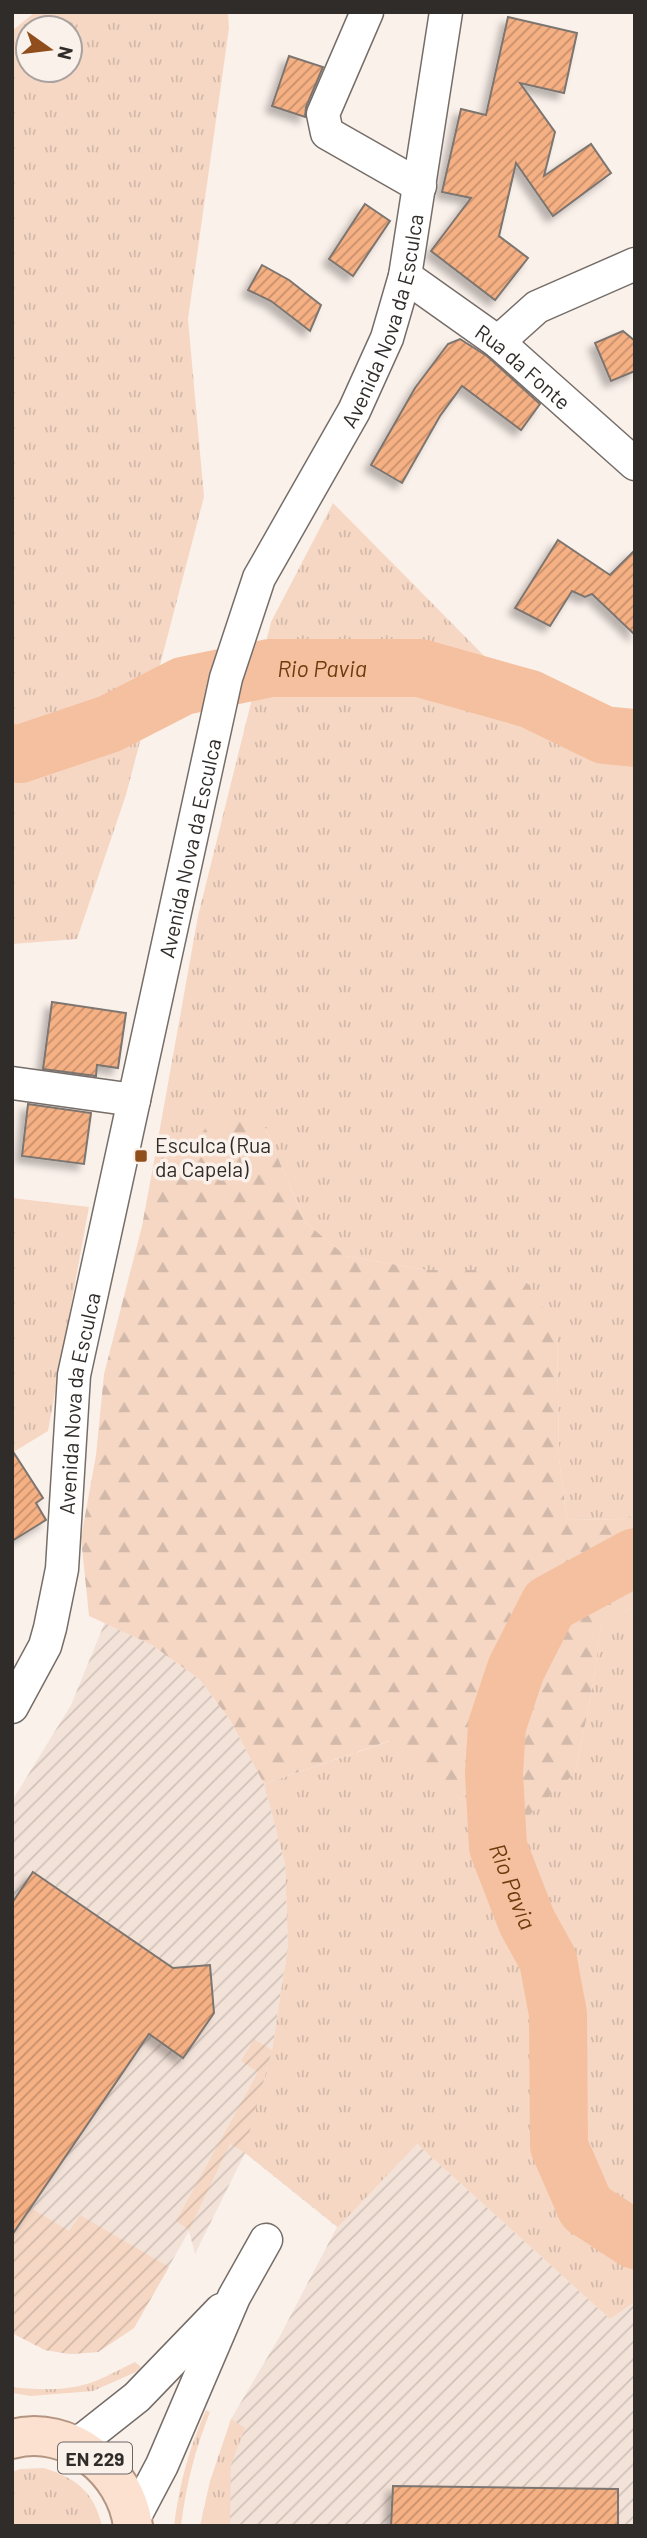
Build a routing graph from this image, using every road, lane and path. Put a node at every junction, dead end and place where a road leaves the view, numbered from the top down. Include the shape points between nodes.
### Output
1 (367, 12) edge
2 (446, 12) edge
3 (420, 186) junction
4 (635, 264) edge
5 (405, 276) junction
6 (498, 342) junction
7 (635, 464) edge
8 (12, 1083) edge
9 (134, 1100) junction
10 (12, 1707) edge
11 (265, 2240) dead end
12 (234, 2297) junction
13 (14, 2437) edge
14 (75, 2446) junction
15 (133, 2523) edge

1 - 3 street via 323,114 327,133
2 - 3 street, Avenida Nova da Esculca
3 - 5 street, Avenida Nova da Esculca
4 - 6 street via 537,307
5 - 6 street, Rua da Fonte
5 - 9 street, Avenida Nova da Esculca via 387,338 354,411 259,578 230,666
6 - 7 street, Rua da Fonte
8 - 9 street
9 - 10 street, Avenida Nova da Esculca via 74,1375 62,1569 45,1646
11 - 12 street
12 - 14 street via 137,2397
12 - 15 street
13 - 14 main road, EN 229 via 47,2438
14 - 15 main road, EN 229 via 114,2476 126,2496

